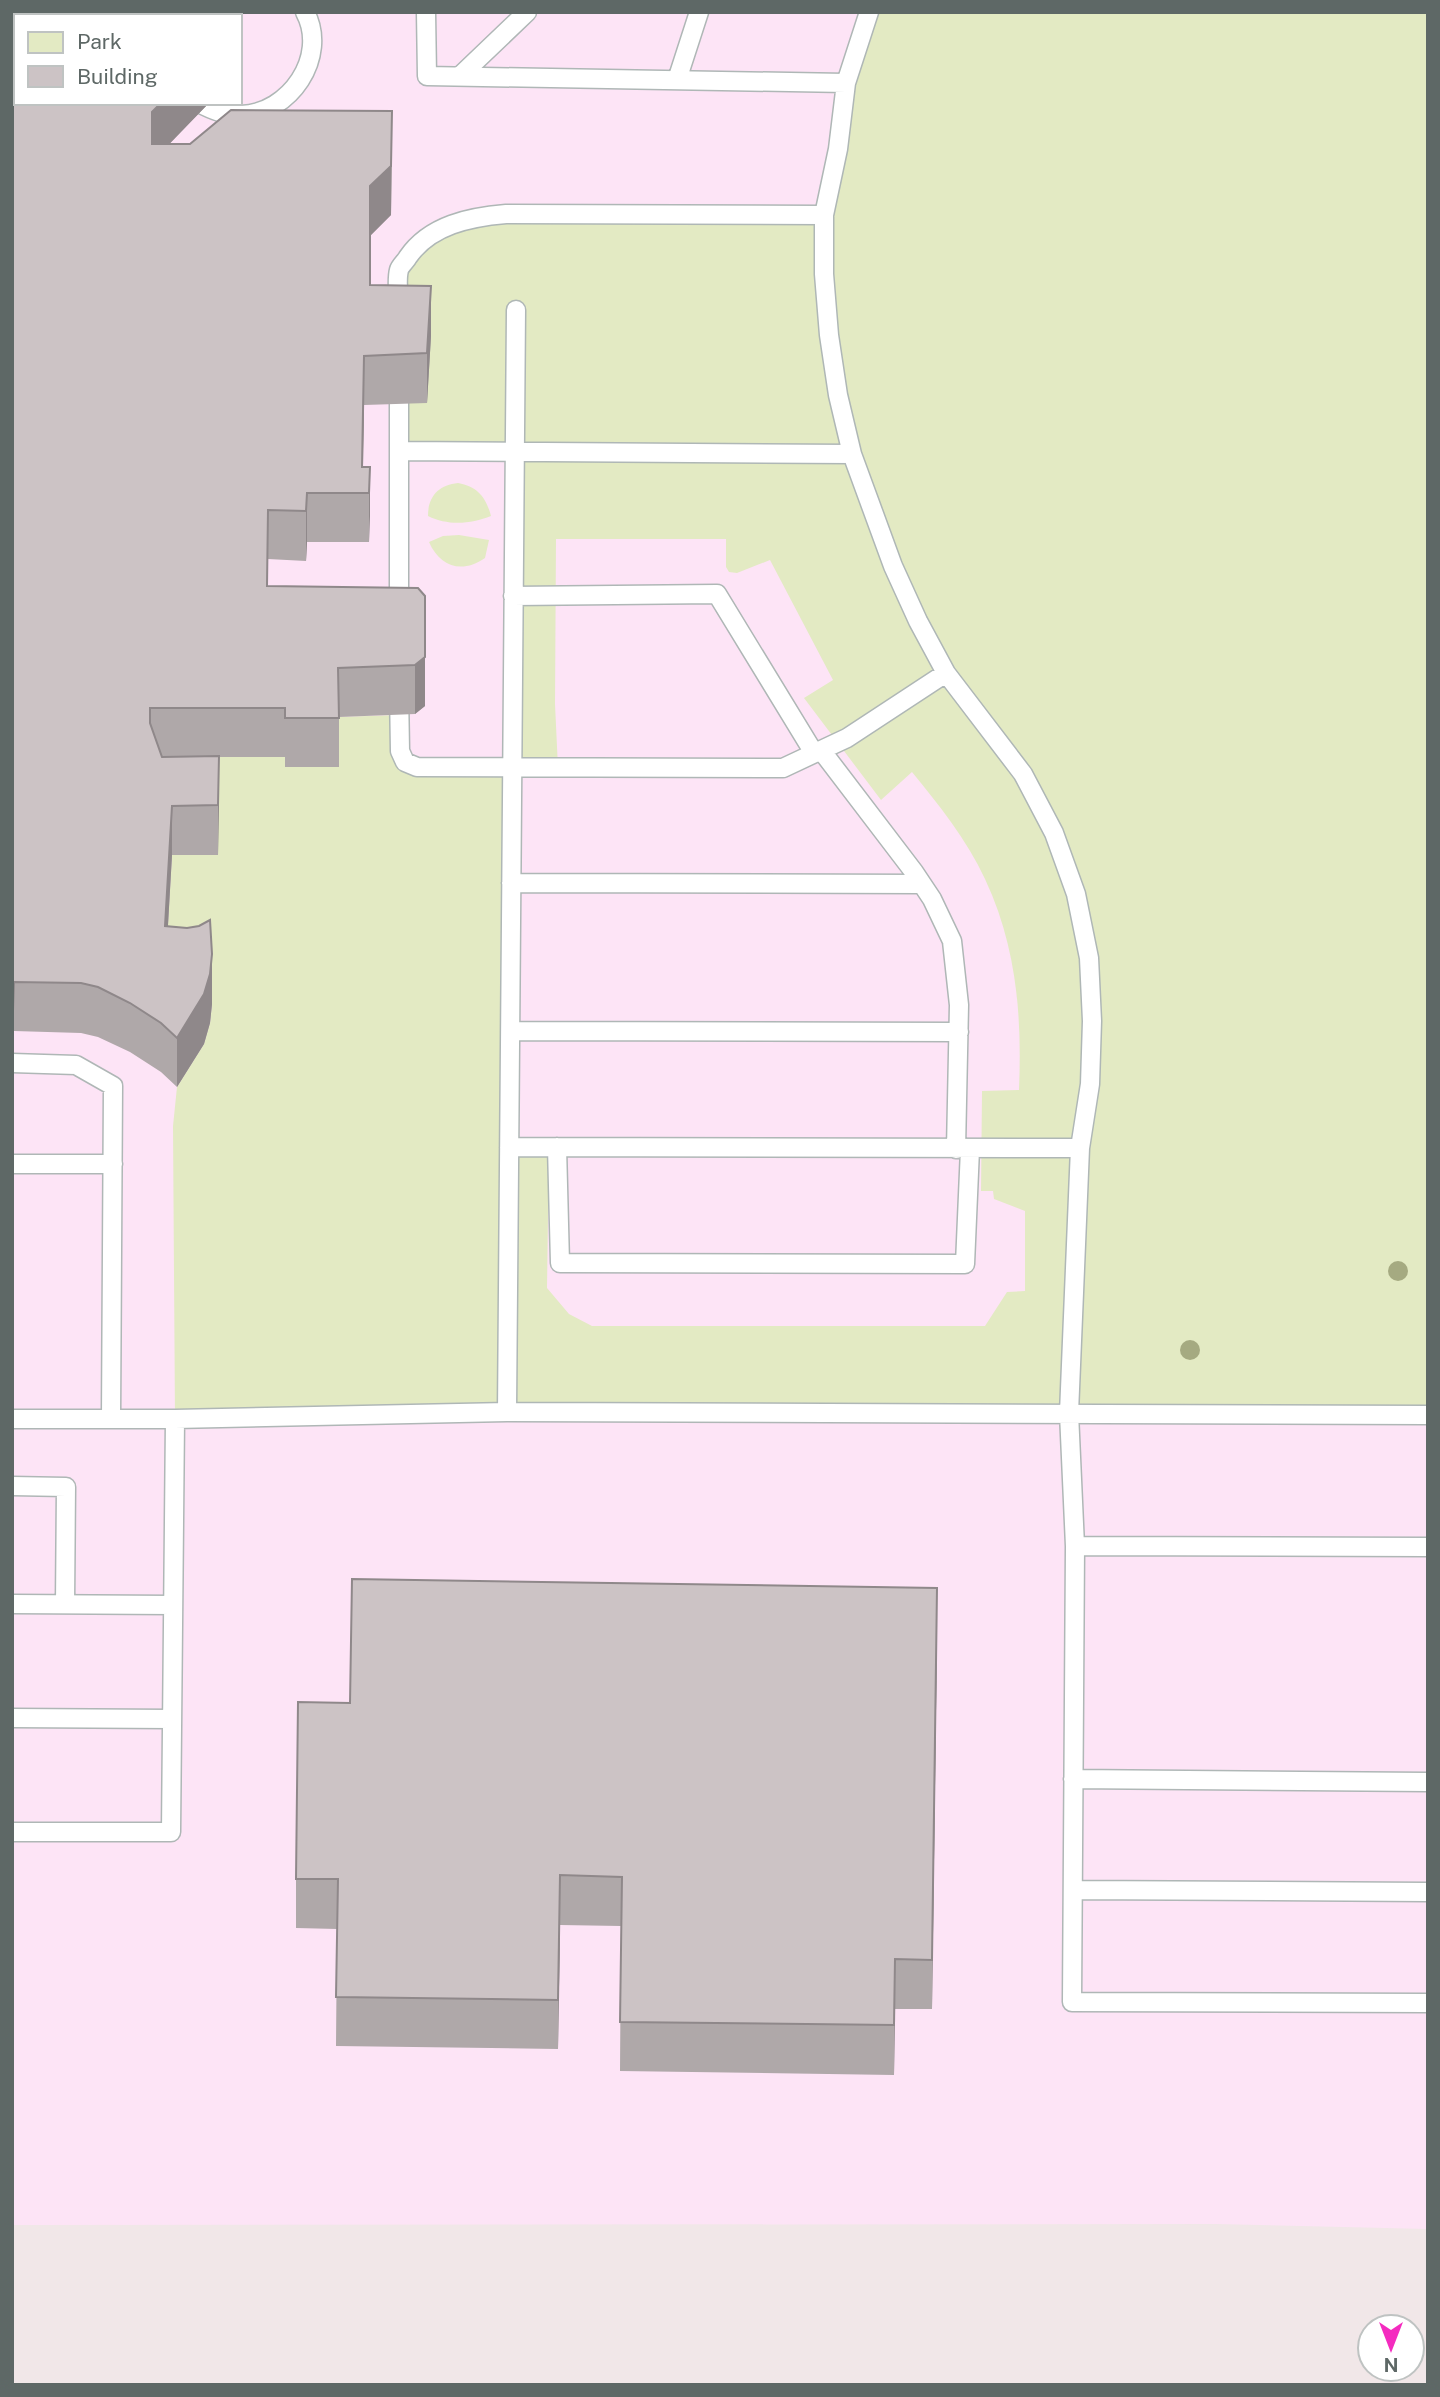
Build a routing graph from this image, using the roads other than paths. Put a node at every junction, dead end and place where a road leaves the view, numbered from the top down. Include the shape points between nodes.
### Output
1 (305, 12) edge
2 (426, 12) edge
3 (527, 12) edge
4 (699, 12) edge
5 (869, 12) edge
6 (460, 76) junction
7 (677, 80) junction
8 (846, 83) junction
9 (203, 105) edge
10 (824, 215) junction
11 (516, 310) dead end
12 (399, 325) edge
13 (399, 363) edge
14 (398, 451) junction
15 (514, 452) junction
16 (852, 454) junction
17 (513, 596) junction
18 (398, 624) edge
19 (398, 669) edge
20 (946, 673) junction
21 (817, 752) junction
22 (512, 768) junction
23 (511, 883) junction
24 (922, 884) junction
25 (510, 1031) junction
26 (959, 1032) junction
27 (12, 1063) edge
28 (509, 1147) junction
29 (556, 1147) junction
30 (1080, 1148) junction
31 (963, 1149) junction
32 (12, 1164) edge
33 (113, 1164) junction
34 (507, 1412) junction
35 (1069, 1413) junction
36 (1428, 1415) edge
37 (12, 1419) edge
38 (111, 1419) junction
39 (175, 1419) junction
40 (12, 1486) edge
41 (1075, 1546) junction
42 (1428, 1547) edge
43 (12, 1604) edge
44 (65, 1604) junction
45 (173, 1605) junction
46 (12, 1718) edge
47 (172, 1719) junction
48 (1073, 1779) junction
49 (1428, 1782) edge
50 (12, 1832) edge
51 (1073, 1890) junction
52 (1428, 1892) edge
53 (1428, 2003) edge

1 - 9 lane via 312,38 310,60 302,80 286,98 265,111 241,115
2 - 6 lane via 427,76
3 - 6 lane
4 - 7 lane
5 - 8 lane
6 - 7 lane
7 - 8 lane
8 - 10 lane
10 - 12 lane via 506,214 455,222 413,250 399,270
10 - 16 lane via 829,335
11 - 15 lane
13 - 14 lane
14 - 15 lane
14 - 18 lane
15 - 16 lane
15 - 17 lane
16 - 20 lane via 893,566
17 - 21 lane via 717,594
17 - 22 lane
19 - 22 lane via 398,745 405,762 429,769
20 - 21 lane via 847,738
20 - 30 lane via 1023,774 1054,833 1076,894 1089,958 1092,1021 1090,1084
21 - 22 lane via 783,768
21 - 24 lane
22 - 23 lane
23 - 24 lane
23 - 25 lane
24 - 26 lane via 952,942
25 - 26 lane
25 - 28 lane
26 - 31 lane
27 - 33 lane via 76,1065 113,1086
28 - 29 lane
28 - 34 lane
29 - 31 lane
29 - 31 lane via 560,1263 965,1264
30 - 31 lane
30 - 35 lane
32 - 33 lane
33 - 38 lane
34 - 35 lane
34 - 39 lane
35 - 36 lane
35 - 41 lane
37 - 38 lane
38 - 39 lane
39 - 45 lane
40 - 44 lane via 66,1487
41 - 42 lane
41 - 48 lane
43 - 44 lane
44 - 45 lane
45 - 47 lane
46 - 47 lane
47 - 50 lane via 171,1832
48 - 49 lane
48 - 51 lane
51 - 52 lane
51 - 53 lane via 1072,2002

